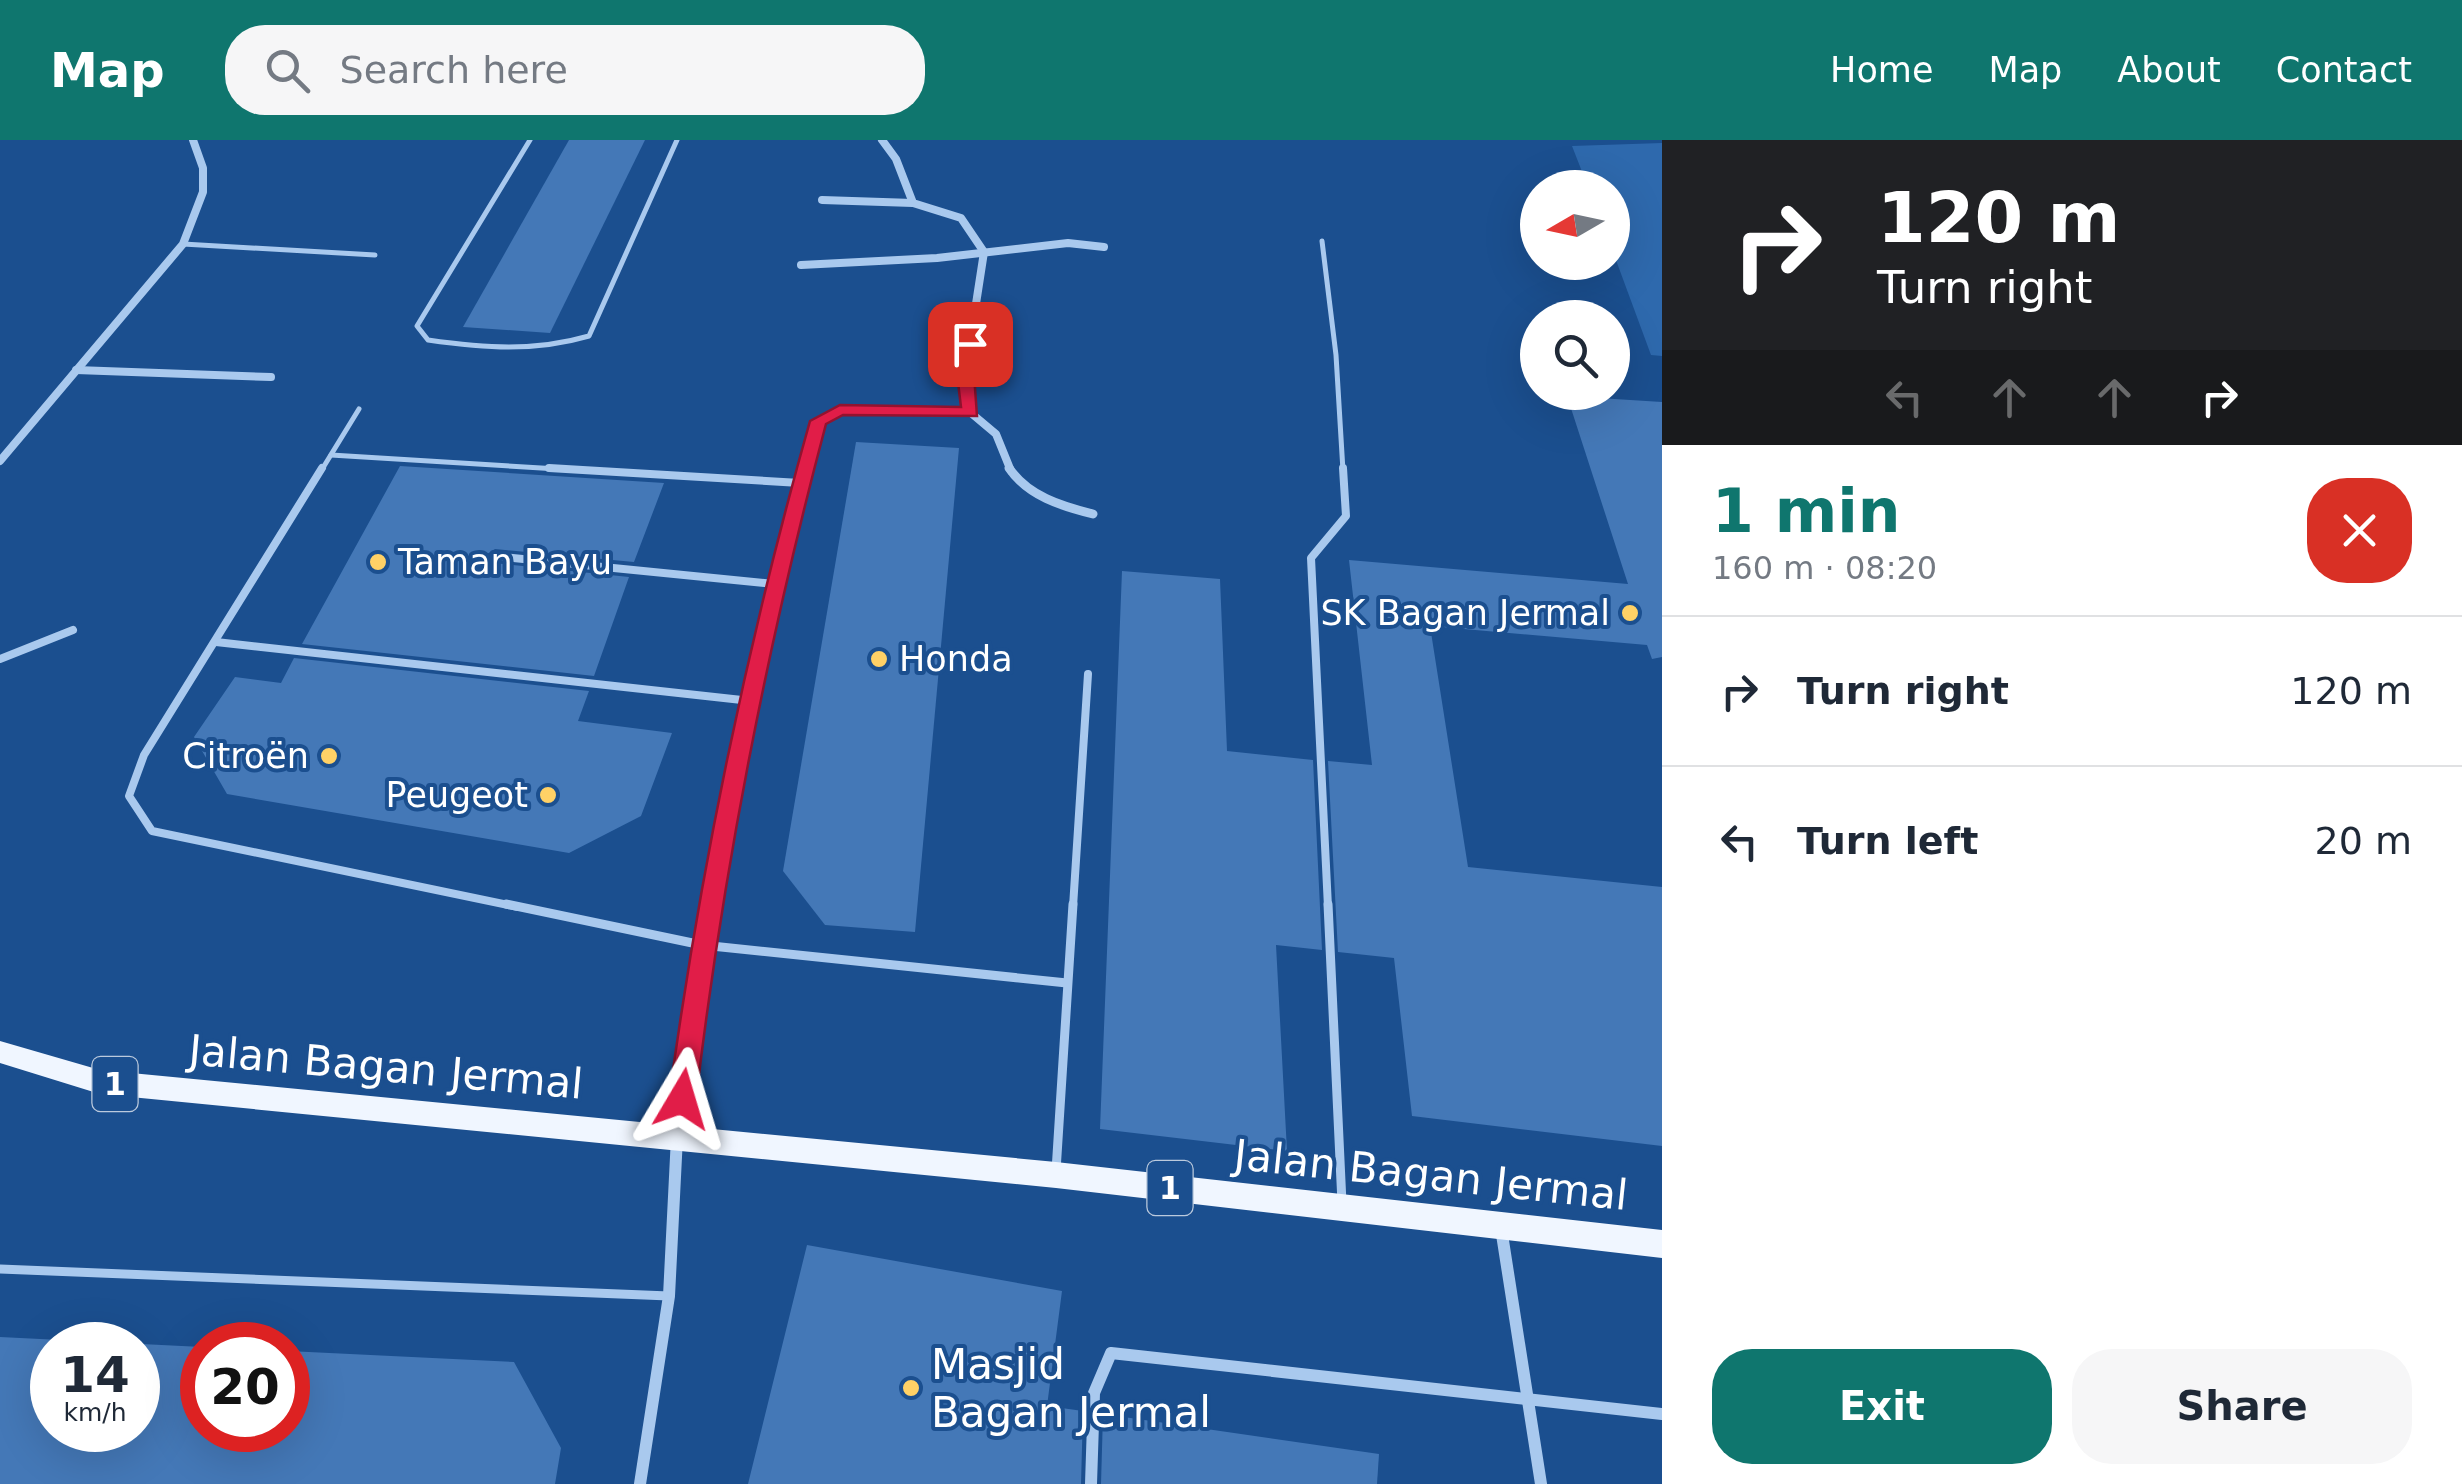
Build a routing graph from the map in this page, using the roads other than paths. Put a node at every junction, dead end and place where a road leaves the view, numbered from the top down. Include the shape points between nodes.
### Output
1 (193, 140) edge
2 (530, 140) edge
3 (676, 140) edge
4 (882, 140) edge
5 (822, 200) dead end
6 (913, 203) junction
7 (1322, 241) dead end
8 (184, 244) junction
9 (1104, 248) dead end
10 (984, 252) junction
11 (376, 255) dead end
12 (801, 265) dead end
13 (76, 370) junction
14 (271, 377) dead end
15 (359, 410) dead end
16 (840, 410) joint
17 (971, 413) junction
18 (331, 454) junction
19 (0, 461) edge
20 (800, 483) junction
21 (1093, 514) dead end
22 (494, 556) dead end
23 (774, 584) junction
24 (74, 630) dead end
25 (216, 642) junction
26 (0, 659) edge
27 (1088, 674) dead end
28 (751, 701) junction
29 (702, 945) junction
30 (1067, 983) junction
31 (0, 1052) edge
32 (678, 1137) junction
33 (1056, 1175) junction
34 (1343, 1207) junction
35 (1501, 1226) junction
36 (1662, 1244) edge
37 (0, 1269) edge
38 (669, 1296) junction
39 (1526, 1397) junction
40 (1662, 1414) edge
41 (640, 1484) edge
42 (1091, 1484) edge
43 (1542, 1484) edge

1 - 8 street via 207,168 202,202
2 - 3 lane via 417,326 428,340 550,349 590,336
4 - 6 street
5 - 6 street
6 - 10 street via 961,218
7 - 34 lane via 1346,516 1311,558
8 - 11 lane
8 - 13 street
9 - 10 street via 1068,243
10 - 12 street
10 - 17 street via 965,374
13 - 14 street
13 - 19 street
15 - 18 lane
16 - 17 street
16 - 20 lane via 818,421
17 - 21 street via 996,434 1020,484
18 - 20 lane
18 - 25 lane
20 - 23 lane
22 - 23 lane
23 - 28 lane
24 - 26 lane
25 - 28 lane
25 - 29 lane via 144,755 129,796 152,831
27 - 30 lane
28 - 29 lane
29 - 30 lane
29 - 32 lane
30 - 33 lane
31 - 32 main road, Jalan Bagan Jermal / 1 via 100,1082
32 - 33 main road, Jalan Bagan Jermal / 1
32 - 38 street
33 - 34 main road, Jalan Bagan Jermal / 1
34 - 35 main road, Jalan Bagan Jermal / 1
35 - 36 main road, Jalan Bagan Jermal / 1
35 - 39 street
37 - 38 lane
38 - 41 street
39 - 40 street
39 - 42 street via 1112,1353 1094,1393
39 - 43 street

